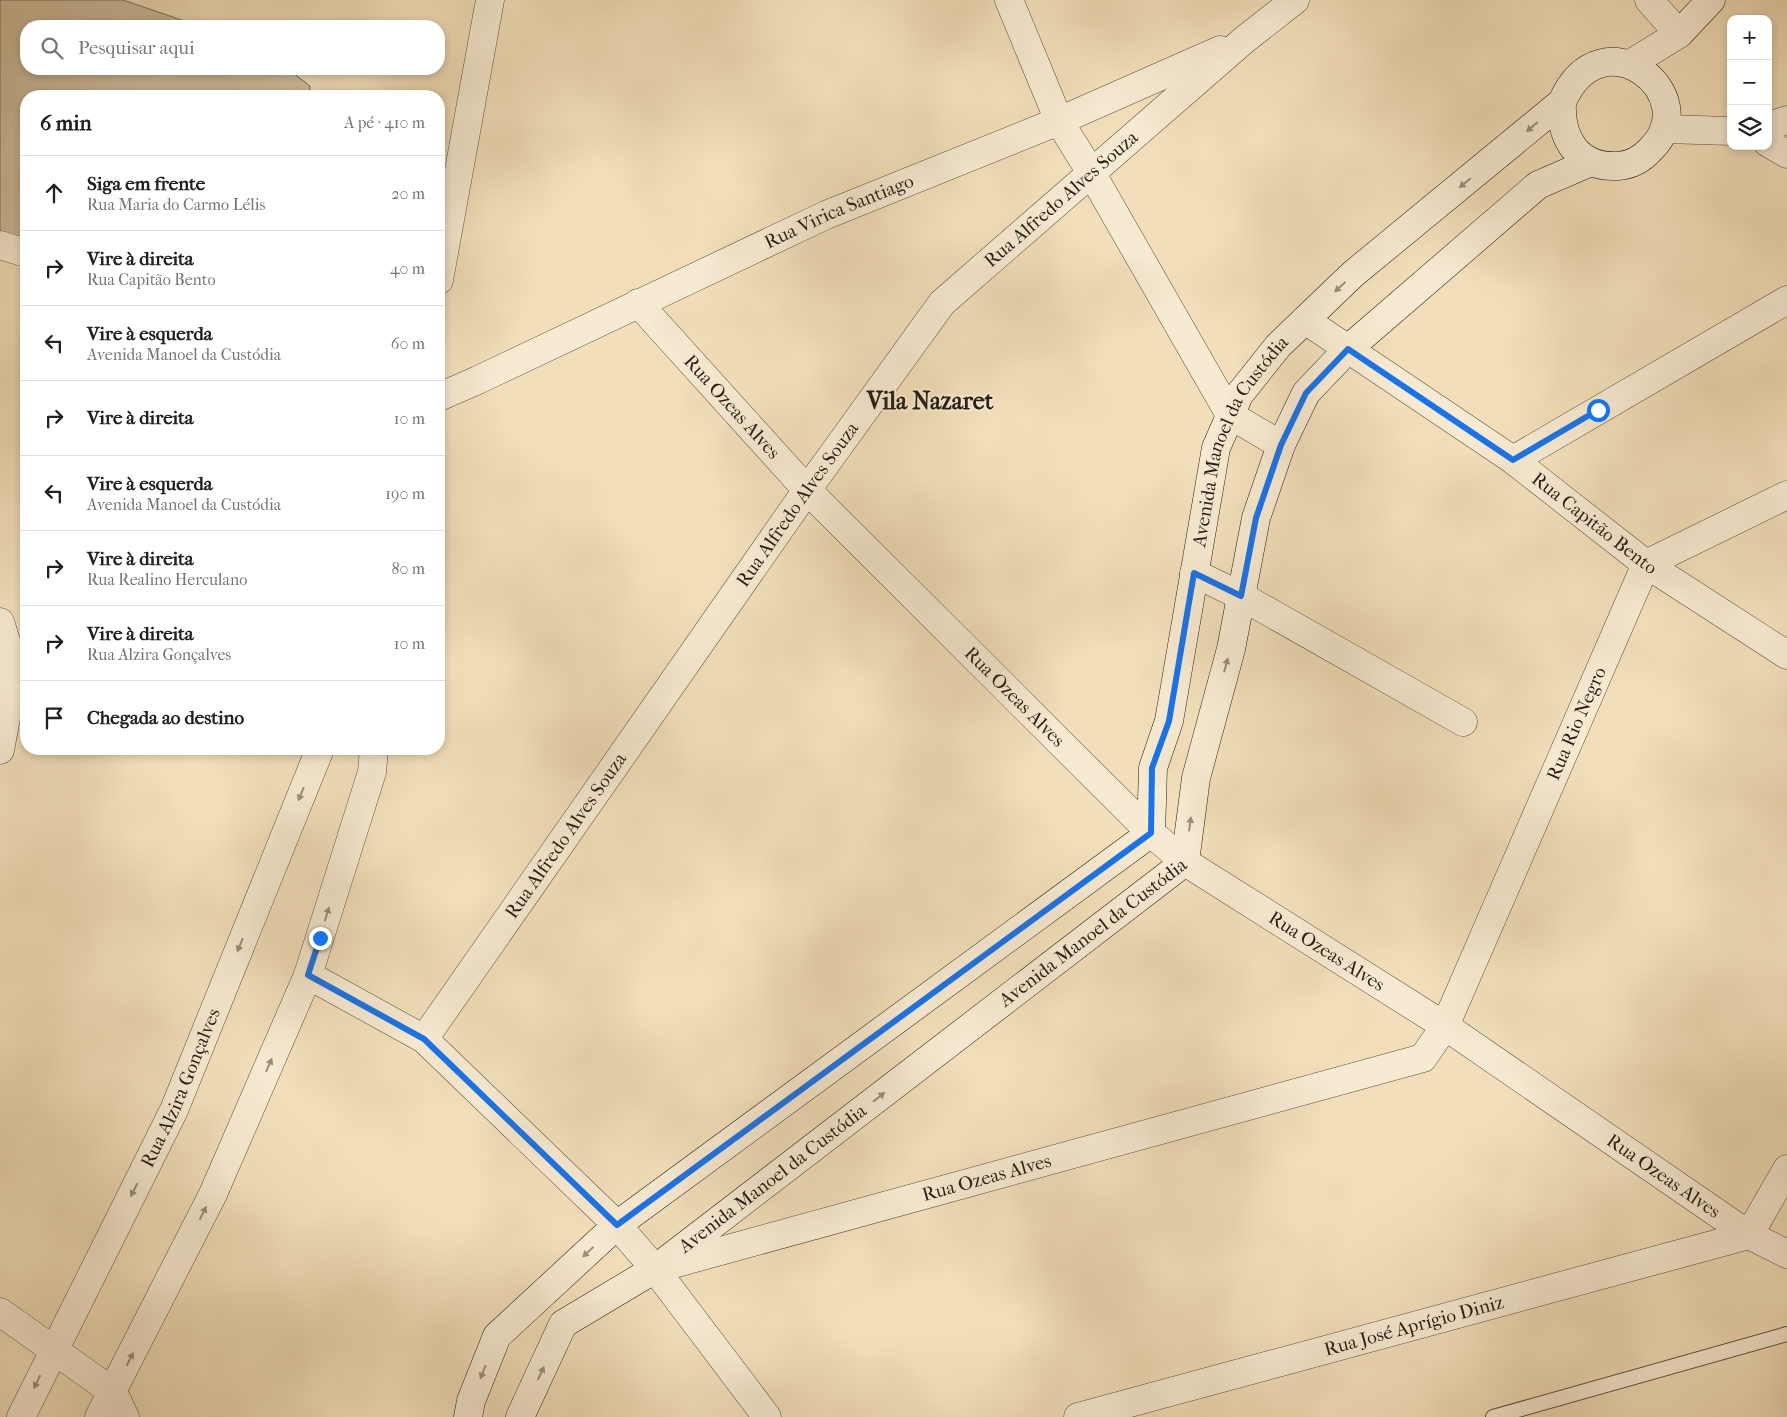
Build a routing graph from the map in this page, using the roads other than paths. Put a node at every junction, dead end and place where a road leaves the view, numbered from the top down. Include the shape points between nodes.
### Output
1 (490, 0) edge
2 (1009, 0) edge
3 (1295, 0) edge
4 (1649, 0) edge
5 (1711, 0) edge
6 (1679, 34) junction
7 (1244, 40) junction
8 (1630, 64) junction
9 (1562, 102) junction
10 (1787, 120) edge
11 (1058, 121) junction
12 (1772, 125) edge
13 (1664, 130) junction
14 (1727, 131) edge
15 (1772, 145) edge
16 (1787, 154) edge
17 (1591, 162) junction
18 (1092, 174) junction
19 (0, 245) edge
20 (445, 247) edge
21 (20, 251) edge
22 (1787, 300) edge
23 (638, 303) junction
24 (1305, 320) junction
25 (1348, 349) junction
26 (445, 394) edge
27 (1230, 416) junction
28 (1281, 445) junction
29 (1513, 460) junction
30 (807, 490) junction
31 (1787, 495) edge
32 (1646, 564) junction
33 (1194, 573) junction
34 (1241, 596) junction
35 (0, 622) edge
36 (1787, 655) edge
37 (1463, 722) dead end
38 (0, 750) edge
39 (318, 755) edge
40 (373, 755) edge
41 (1151, 833) junction
42 (1185, 862) junction
43 (308, 975) junction
44 (1445, 1026) junction
45 (424, 1039) junction
46 (1787, 1169) edge
47 (617, 1225) junction
48 (1749, 1235) junction
49 (1787, 1254) edge
50 (655, 1269) junction
51 (0, 1312) edge
52 (1787, 1334) edge
53 (53, 1349) junction
54 (113, 1392) junction
55 (20, 1417) edge
56 (99, 1417) edge
57 (125, 1417) edge
58 (468, 1417) edge
59 (520, 1417) edge
60 (767, 1417) edge
61 (1078, 1417) edge
62 (1493, 1417) edge

1 - 20 street
2 - 11 street
3 - 7 street, Rua Alfredo Alves Souza
4 - 6 street
5 - 6 street
6 - 8 street
7 - 11 street, Rua Virica Santiago
7 - 18 street, Rua Alfredo Alves Souza
8 - 9 street via 1613,61 1581,72 1569,86
8 - 13 street via 1650,77 1663,97 1666,113
9 - 17 street via 1561,120 1566,137 1576,152
9 -> 24 street, Avenida Manoel da Custódia via 1353,274
10 - 12 street
11 - 18 street
11 - 23 street, Rua Virica Santiago via 826,215
13 - 14 street
13 - 17 street via 1656,145 1643,158 1626,165 1608,166
15 - 16 street
17 - 25 street, Avenida Manoel da Custódia via 1538,185
18 - 27 street
18 - 30 street, Rua Alfredo Alves Souza via 942,303
19 - 21 street
22 - 29 street
23 - 26 street, Rua Virica Santiago
23 - 30 street, Rua Ozeas Alves
24 - 25 street, Rua Capitão Bento
24 - 27 street, Avenida Manoel da Custódia via 1278,346 1250,381
25 - 28 street, Avenida Manoel da Custódia via 1306,393
25 - 29 street, Rua Capitão Bento
27 - 28 street
27 - 33 street, Avenida Manoel da Custódia via 1216,448
28 - 34 street, Avenida Manoel da Custódia via 1256,518
29 - 32 street, Rua Capitão Bento
30 - 41 street, Rua Ozeas Alves
30 - 45 street, Rua Alfredo Alves Souza
31 - 32 street
32 - 36 street, Rua Capitão Bento
32 - 44 street, Rua Rio Negro
33 - 34 street
33 - 41 street, Avenida Manoel da Custódia via 1169,721 1152,768
34 - 37 street
42 -> 34 street, Avenida Manoel da Custódia via 1196,778 1231,648
35 - 38 street via 12,660 9,702
39 -> 53 street, Rua Alzira Gonçalves via 174,1110
43 -> 40 street via 372,772
41 - 42 street, Rua Ozeas Alves
41 - 47 street, Avenida Manoel da Custódia
42 - 44 street, Rua Ozeas Alves
50 -> 42 street, Avenida Manoel da Custódia
43 - 45 street
54 -> 43 street via 213,1194
44 - 48 street, Rua Ozeas Alves
44 - 50 street, Rua Ozeas Alves via 1423,1058
45 - 47 street
46 - 48 street
47 - 50 street
47 -> 58 street, Avenida Manoel da Custódia via 497,1336 471,1401
48 - 49 street, Rua Ozeas Alves
48 - 61 street, Rua José Aprígio Diniz
59 -> 50 street, Avenida Manoel da Custódia via 563,1324
50 - 60 street
51 - 53 street
52 - 62 lane
53 - 54 street
53 -> 55 street, Rua Alzira Gonçalves
54 - 56 street
54 - 57 street

